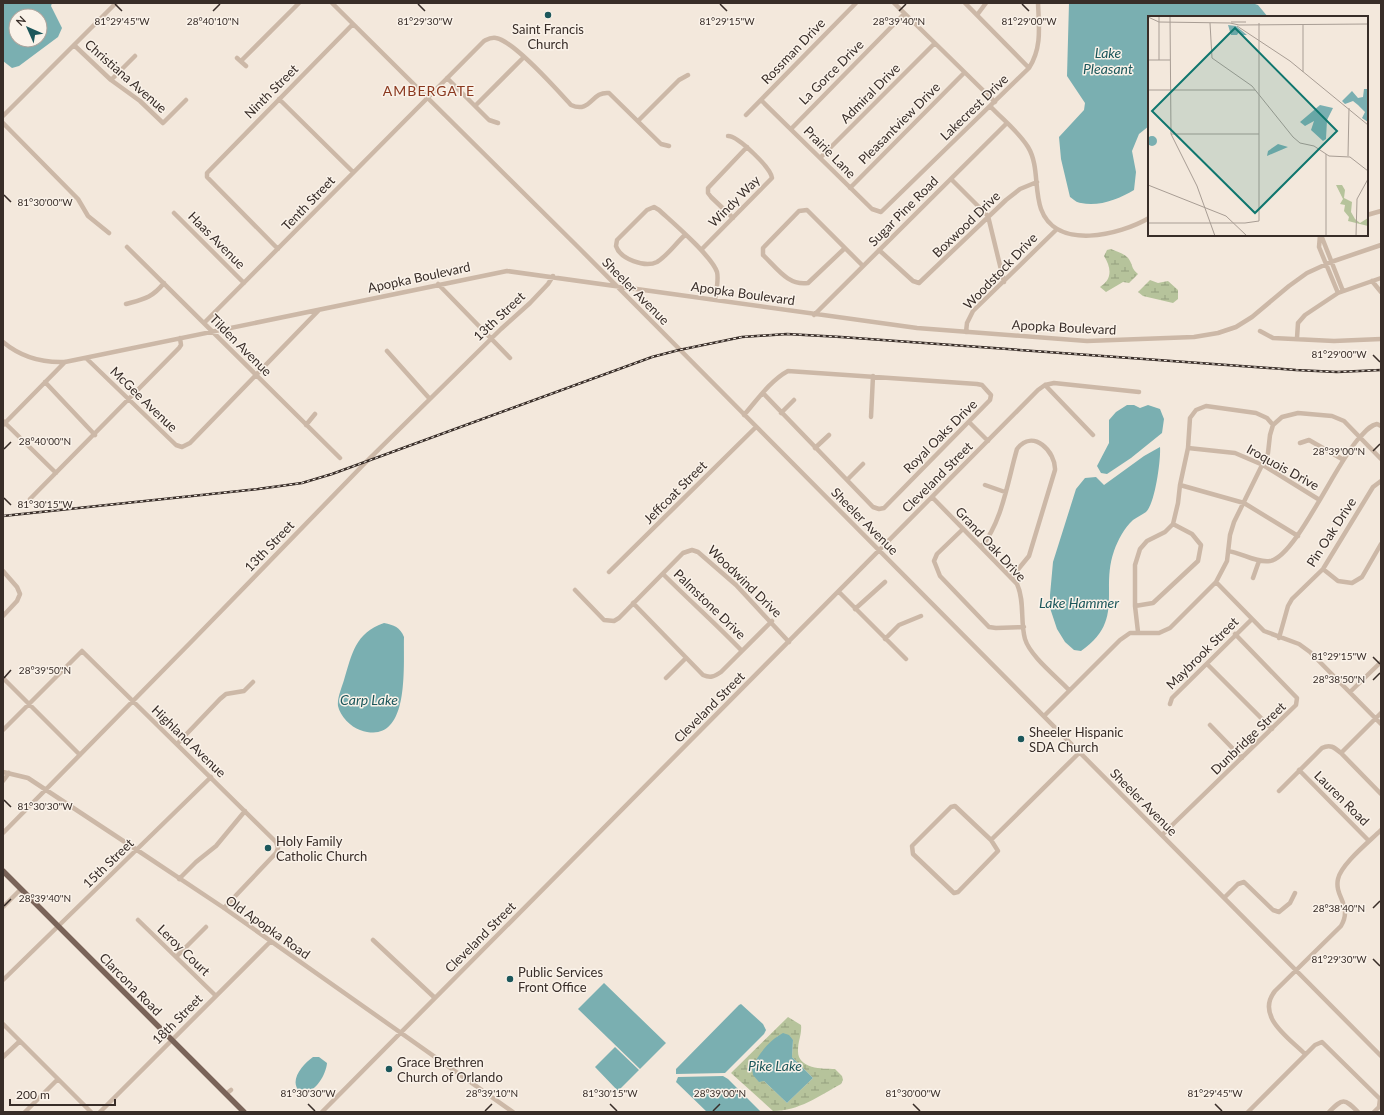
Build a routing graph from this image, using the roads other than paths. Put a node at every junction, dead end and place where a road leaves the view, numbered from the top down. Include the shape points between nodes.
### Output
1 (116, 3) edge
2 (298, 3) edge
3 (332, 3) edge
4 (856, 3) edge
5 (894, 3) edge
6 (965, 3) edge
7 (986, 3) edge
8 (1038, 3) edge
9 (904, 14) junction
10 (977, 15) junction
11 (353, 24) junction
12 (934, 44) junction
13 (74, 45) junction
14 (135, 56) dead end
15 (524, 57) junction
16 (246, 66) dead end
17 (1029, 68) junction
18 (964, 73) junction
19 (688, 75) dead end
20 (447, 78) junction
21 (111, 80) junction
22 (279, 98) junction
23 (427, 98) junction
24 (186, 100) dead end
25 (761, 100) junction
26 (995, 102) junction
27 (475, 106) junction
28 (990, 106) junction
29 (746, 115) dead end
30 (3, 116) edge
31 (638, 121) junction
32 (498, 123) dead end
33 (1007, 123) junction
34 (3, 124) edge
35 (791, 129) junction
36 (728, 136) dead end
37 (669, 146) dead end
38 (747, 148) junction
39 (820, 157) junction
40 (353, 172) junction
41 (951, 179) junction
42 (1037, 182) junction
43 (850, 188) junction
44 (886, 209) joint
45 (1381, 211) edge
46 (174, 213) dead end
47 (1368, 215) edge
48 (988, 216) junction
49 (733, 218) junction
50 (1148, 218) edge
51 (1057, 229) junction
52 (109, 233) dead end
53 (685, 235) junction
54 (1320, 236) edge
55 (1381, 245) edge
56 (127, 247) dead end
57 (845, 248) junction
58 (278, 249) junction
59 (701, 250) junction
60 (879, 250) junction
61 (1328, 263) junction
62 (864, 266) junction
63 (552, 276) junction
64 (1381, 278) edge
65 (1372, 281) junction
66 (1004, 282) junction
67 (164, 283) junction
68 (244, 283) junction
69 (438, 284) junction
70 (615, 285) junction
71 (1340, 292) junction
72 (1381, 292) edge
73 (715, 300) junction
74 (126, 304) dead end
75 (320, 309) junction
76 (814, 314) junction
77 (204, 323) junction
78 (212, 331) junction
79 (1260, 331) dead end
80 (966, 332) junction
81 (492, 337) junction
82 (180, 338) junction
83 (1297, 338) junction
84 (1381, 339) edge
85 (3, 342) edge
86 (386, 351) dead end
87 (86, 358) junction
88 (510, 358) dead end
89 (65, 362) junction
90 (256, 374) junction
91 (873, 376) junction
92 (45, 382) junction
93 (1045, 385) junction
94 (1139, 392) dead end
95 (763, 393) junction
96 (430, 398) junction
97 (129, 399) junction
98 (794, 400) dead end
99 (781, 413) junction
100 (315, 414) dead end
101 (744, 415) junction
102 (871, 417) dead end
103 (969, 422) junction
104 (4, 423) edge
105 (306, 425) junction
106 (1273, 425) junction
107 (1381, 426) edge
108 (756, 427) junction
109 (829, 434) dead end
110 (95, 435) junction
111 (1093, 435) dead end
112 (1360, 437) junction
113 (988, 441) junction
114 (1300, 442) dead end
115 (815, 448) junction
116 (1188, 448) junction
117 (340, 458) dead end
118 (1381, 459) edge
119 (1342, 460) junction
120 (864, 464) dead end
121 (1263, 465) junction
122 (56, 473) junction
123 (847, 480) junction
124 (1381, 481) edge
125 (985, 485) dead end
126 (1180, 485) junction
127 (1005, 492) junction
128 (932, 498) junction
129 (1318, 499) junction
130 (30, 500) dead end
131 (1244, 503) junction
132 (1173, 524) junction
133 (963, 529) junction
134 (1298, 536) junction
135 (1381, 544) edge
136 (981, 547) junction
137 (1228, 551) junction
138 (879, 552) junction
139 (1259, 561) junction
140 (1323, 569) junction
141 (3, 571) edge
142 (610, 572) dead end
143 (663, 574) junction
144 (1011, 578) junction
145 (1254, 578) dead end
146 (885, 582) dead end
147 (1216, 582) junction
148 (575, 590) dead end
149 (839, 592) junction
150 (633, 604) junction
151 (1135, 606) junction
152 (855, 609) junction
153 (3, 616) edge
154 (920, 616) dead end
155 (1252, 619) junction
156 (772, 621) junction
157 (1024, 627) junction
158 (1138, 632) junction
159 (1235, 634) junction
160 (1279, 638) junction
161 (885, 639) junction
162 (789, 642) junction
163 (742, 651) junction
164 (686, 658) junction
165 (906, 659) dead end
166 (1381, 662) edge
167 (1207, 664) junction
168 (3, 678) edge
169 (666, 678) dead end
170 (253, 682) dead end
171 (1069, 690) junction
172 (1350, 692) junction
173 (133, 701) junction
174 (30, 704) junction
175 (1170, 704) dead end
176 (1381, 713) edge
177 (1044, 716) junction
178 (1376, 718) junction
179 (1381, 724) edge
180 (1210, 725) dead end
181 (1272, 729) junction
182 (3, 730) edge
183 (177, 744) junction
184 (1080, 752) junction
185 (1341, 752) junction
186 (80, 755) junction
187 (1242, 758) junction
188 (1299, 770) junction
189 (3, 772) edge
190 (9, 773) junction
191 (211, 777) junction
192 (3, 781) edge
193 (46, 790) junction
194 (1279, 791) dead end
195 (1381, 794) edge
196 (245, 811) junction
197 (1381, 830) edge
198 (3, 833) edge
199 (1162, 835) junction
200 (992, 840) junction
201 (1369, 841) junction
202 (137, 850) junction
203 (3, 871) edge
204 (179, 879) junction
205 (21, 889) junction
206 (1295, 893) dead end
207 (1224, 898) junction
208 (3, 907) edge
209 (224, 908) junction
210 (138, 920) dead end
211 (58, 926) junction
212 (206, 927) dead end
213 (373, 940) dead end
214 (270, 942) junction
215 (176, 957) junction
216 (1296, 970) junction
217 (3, 980) edge
218 (215, 995) junction
219 (434, 998) junction
220 (3, 1024) edge
221 (400, 1034) junction
222 (171, 1040) junction
223 (20, 1041) junction
224 (1305, 1054) junction
225 (1381, 1056) edge
226 (3, 1057) edge
227 (58, 1079) junction
228 (231, 1090) dead end
229 (226, 1094) junction
230 (25, 1112) edge
231 (91, 1112) edge
232 (100, 1112) edge
233 (244, 1112) edge
234 (322, 1112) edge
235 (513, 1112) edge
236 (1248, 1112) edge
237 (1329, 1112) edge
238 (1358, 1112) edge
239 (1374, 1112) edge

1 - 13 street
2 - 16 street via 239,59
3 - 11 street, Sheeler Avenue
4 - 25 street, Rossman Drive
5 - 9 street
6 - 10 street
7 - 10 street
8 - 17 street, Lakecrest Drive via 1040,41 1035,59
9 - 12 street
9 - 35 street, La Gorce Drive
10 - 17 street
11 - 22 street, Ninth Street
11 - 23 street, Sheeler Avenue
12 - 18 street
12 - 39 street, Admiral Drive
13 - 21 street, Christiana Avenue
13 - 30 street
14 - 21 street
15 - 20 street, Tenth Street via 502,40 490,38
15 - 27 street
15 - 31 street via 571,105 585,107 598,95 609,93
17 - 26 street, Lakecrest Drive
18 - 26 street
18 - 43 street, Pleasantview Drive
19 - 31 street via 679,80
20 - 23 street, Tenth Street
20 - 27 street
21 - 24 street, Christiana Avenue via 140,101 163,123
22 - 40 street
22 - 58 street, Ninth Street via 206,173 207,177
23 - 40 street, Tenth Street
23 - 70 street, Sheeler Avenue
25 - 29 street, Rossman Drive
25 - 35 street, Prairie Lane
26 - 28 street, Lakecrest Drive
27 - 32 street via 489,120
28 - 33 street
28 - 44 street, Lakecrest Drive
31 - 37 street via 661,144
33 - 41 street, Sugar Pine Road
33 - 42 street via 1027,146 1033,160
34 - 52 street via 78,199 88,216
35 - 39 street, Prairie Lane
36 - 38 street, Windy Way via 733,136
38 - 49 street, Windy Way via 769,170 772,178
38 - 49 street via 708,188 710,197
39 - 43 street, Prairie Lane
40 - 58 street, Tenth Street
41 - 48 street
41 - 60 street, Sugar Pine Road
42 - 48 street, Boxwood Drive via 1020,189
42 - 51 street via 1042,210
43 - 44 street, Prairie Lane via 872,209 881,212
45 - 47 street
46 - 68 street, Haas Avenue
48 - 60 street, Boxwood Drive via 919,283 913,281
48 - 66 street
49 - 59 street, Windy Way
50 - 51 street via 1121,230 1090,236 1076,236
51 - 66 street, Woodstock Drive
53 - 53 street via 659,260 650,264 629,260 616,246 617,240 651,208 659,210
53 - 59 street
54 - 61 street
55 - 61 street, Apopka Boulevard
56 - 67 street, Tilden Avenue
57 - 57 street via 807,210 804,210 799,211 762,251 788,280 808,284
57 - 62 street
58 - 68 street, Tenth Street
59 - 73 street via 712,262 717,274
60 - 62 street, Sugar Pine Road
61 - 71 street
61 - 80 street, Apopka Boulevard via 1297,279 1246,321 1229,330 1210,335 1194,338 1096,341
62 - 76 street, Sugar Pine Road
63 - 69 street, Apopka Boulevard via 507,271
63 - 70 street, Apopka Boulevard
63 - 81 street, 13th Street via 548,284 526,307
64 - 65 street
65 - 71 street
65 - 72 street
66 - 80 street, Woodstock Drive via 974,311
67 - 74 street via 148,298
67 - 77 street, Tilden Avenue
68 - 77 street, Tenth Street
69 - 75 street, Apopka Boulevard
69 - 81 street
70 - 73 street, Apopka Boulevard
70 - 101 street, Sheeler Avenue
71 - 83 street via 1300,319
73 - 76 street, Apopka Boulevard
75 - 78 street, Apopka Boulevard
75 - 90 street
76 - 80 street, Apopka Boulevard via 892,326
77 - 78 street, Tilden Avenue
78 - 82 street, Apopka Boulevard
78 - 90 street, Tilden Avenue
79 - 83 street via 1273,338
81 - 88 street
81 - 96 street, 13th Street
82 - 87 street, Apopka Boulevard
82 - 97 street via 182,344 179,348
83 - 84 street via 1334,341
85 - 89 street, Apopka Boulevard via 33,359
86 - 96 street
87 - 89 street, Apopka Boulevard
87 - 97 street, McGee Avenue
89 - 92 street
90 - 97 street, McGee Avenue via 190,443 182,447 176,445
90 - 105 street, Tilden Avenue
91 - 95 street, Royal Oaks Drive via 788,371
91 - 102 street
91 - 103 street, Royal Oaks Drive via 982,385 991,395 990,400
92 - 104 street
92 - 110 street
93 - 94 street via 1054,383
93 - 111 street
93 - 113 street, Cleveland Street
95 - 99 street, Royal Oaks Drive
95 - 101 street, Royal Oaks Drive
96 - 173 street, 13th Street
97 - 110 street
98 - 99 street
99 - 115 street, Royal Oaks Drive
100 - 105 street
101 - 108 street, Sheeler Avenue
103 - 113 street
103 - 123 street, Royal Oaks Drive via 884,508 873,507
104 - 122 street
105 - 117 street, Tilden Avenue
106 - 112 street via 1282,417 1298,413 1332,416 1344,421
106 - 116 street via 1267,418 1256,413 1206,406 1196,410 1190,418
106 - 121 street
107 - 112 street via 1371,426
108 - 138 street, Sheeler Avenue
108 - 142 street, Jeffcoat Street
109 - 115 street
110 - 122 street
112 - 118 street
112 - 119 street
113 - 128 street, Cleveland Street
114 - 119 street via 1309,440
115 - 123 street, Royal Oaks Drive
116 - 121 street, Iroquois Drive via 1235,453
116 - 126 street
119 - 129 street
120 - 123 street
121 - 129 street, Iroquois Drive
121 - 131 street
122 - 130 street
124 - 140 street, Pin Oak Drive via 1373,487
125 - 127 street
126 - 131 street
126 - 132 street
127 - 136 street via 993,531
127 - 144 street via 1017,449 1026,440 1038,442 1054,458 1055,470 1029,556
128 - 133 street, Grand Oak Drive
128 - 138 street, Cleveland Street
129 - 134 street
131 - 134 street
131 - 137 street via 1230,535
132 - 151 street via 1140,549 1135,565
132 - 151 street via 1192,534 1202,545 1198,561 1153,603
133 - 136 street, Grand Oak Drive
133 - 157 street via 937,554 934,561 940,576 989,626
134 - 139 street via 1276,559
135 - 140 street via 1362,576 1352,583 1338,581
136 - 144 street, Grand Oak Drive
137 - 139 street
137 - 147 street via 1227,561
138 - 149 street, Cleveland Street
138 - 177 street, Sheeler Avenue
139 - 145 street
140 - 160 street, Pin Oak Drive via 1292,599
141 - 153 street via 20,594
143 - 150 street, Woodwind Drive
143 - 156 street, Woodwind Drive via 683,553 698,552
143 - 163 street, Palmstone Drive
144 - 157 street, Grand Oak Drive via 1020,591
146 - 152 street
147 - 155 street
147 - 158 street via 1170,628 1159,633
148 - 150 street, Woodwind Drive via 600,616 609,621 619,618
149 - 152 street
149 - 162 street, Cleveland Street
150 - 164 street
151 - 158 street
152 - 161 street
154 - 161 street via 899,625
155 - 159 street, Maybrook Street
155 - 160 street via 1264,631
156 - 162 street, Woodwind Drive
156 - 163 street
157 - 171 street, Grand Oak Drive via 1027,645
158 - 171 street via 1120,640
159 - 167 street, Maybrook Street
159 - 181 street, Dunbridge Street via 1297,698 1296,705
160 - 172 street via 1299,644 1310,652
161 - 165 street
162 - 219 street, Cleveland Street
163 - 164 street via 713,677 703,675
164 - 169 street
166 - 172 street
167 - 175 street, Maybrook Street via 1172,698
167 - 181 street
168 - 174 street
170 - 183 street via 244,691 226,694
171 - 177 street
172 - 178 street
173 - 174 street, Highland Avenue via 82,652
173 - 183 street, Highland Avenue
173 - 186 street, 13th Street
174 - 182 street
174 - 186 street
176 - 178 street
177 - 184 street, Sheeler Avenue
178 - 179 street
178 - 185 street
180 - 187 street
181 - 187 street, Dunbridge Street
183 - 191 street, Highland Avenue
184 - 199 street, Sheeler Avenue
184 - 200 street
185 - 188 street via 1334,747 1322,748
185 - 195 street
186 - 193 street, 13th Street
187 - 199 street, Dunbridge Street
188 - 194 street
188 - 201 street, Lauren Road
189 - 190 street, Old Apopka Road
190 - 192 street
190 - 193 street, Old Apopka Road via 28,778
191 - 196 street, Highland Avenue
191 - 202 street, 15th Street
193 - 198 street, 13th Street
193 - 202 street, Old Apopka Road
196 - 204 street via 216,846
196 - 209 street, Highland Avenue via 276,842 278,848
197 - 201 street
199 - 207 street, Sheeler Avenue
200 - 200 street via 955,806 951,807 911,850 954,893 996,854 998,850
201 - 216 street via 1338,878 1337,888 1346,917 1341,926
202 - 204 street, Old Apopka Road
202 - 211 street, 15th Street
203 - 205 main road, Clarcona Road
204 - 209 street, Old Apopka Road
205 - 208 street
205 - 211 main road, Clarcona Road
206 - 207 street via 1290,903 1279,912 1273,910 1244,882 1238,884
207 - 216 street, Sheeler Avenue
209 - 214 street, Old Apopka Road
210 - 215 street, Leroy Court
211 - 217 street, 15th Street
211 - 222 main road, Clarcona Road
212 - 215 street
213 - 219 street
214 - 218 street, 18th Street
214 - 221 street, Old Apopka Road
215 - 218 street, Leroy Court
216 - 224 street via 1272,996 1269,1011 1276,1025
216 - 225 street, Sheeler Avenue
218 - 222 street, 18th Street
219 - 221 street, Cleveland Street
220 - 223 street
221 - 234 street, Cleveland Street
221 - 235 street, Old Apopka Road
222 - 229 main road, Clarcona Road
222 - 232 street, 18th Street
223 - 226 street
223 - 227 street
224 - 236 street
224 - 239 street via 1318,1043 1325,1043 1380,1099 1379,1106
227 - 230 street
227 - 231 street
228 - 229 street
229 - 233 main road, Clarcona Road
237 - 238 street via 1343,1101

